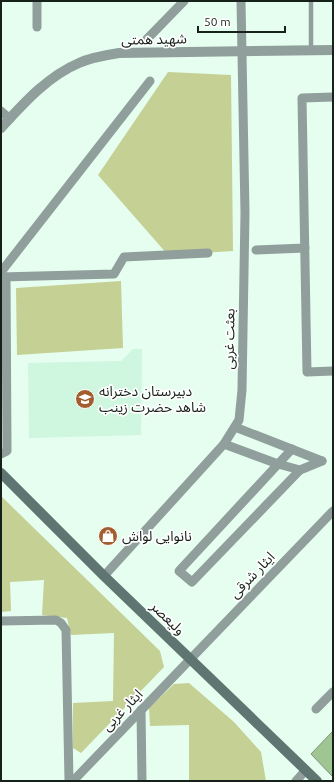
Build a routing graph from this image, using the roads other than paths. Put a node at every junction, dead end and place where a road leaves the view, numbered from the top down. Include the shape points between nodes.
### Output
1 (37, 1) edge
2 (184, 1) edge
3 (241, 1) edge
4 (311, 1) edge
5 (37, 27) dead end
6 (147, 39) dead end
7 (311, 50) junction
8 (333, 50) edge
9 (242, 52) junction
10 (150, 80) dead end
11 (333, 97) edge
12 (1, 111) edge
13 (10, 119) junction
14 (1, 128) edge
15 (305, 248) junction
16 (256, 250) dead end
17 (208, 253) dead end
18 (3, 275) edge
19 (333, 371) edge
20 (235, 427) junction
21 (224, 444) junction
22 (292, 449) junction
23 (1, 454) edge
24 (278, 464) junction
25 (300, 470) junction
26 (1, 473) edge
27 (333, 511) edge
28 (104, 576) junction
29 (1, 621) edge
30 (191, 659) junction
31 (333, 692) edge
32 (316, 709) dead end
33 (141, 710) junction
34 (306, 770) junction
35 (69, 781) edge
36 (73, 781) edge
37 (142, 781) edge
38 (296, 781) edge
39 (317, 781) edge

1 - 5 street
2 - 6 street
3 - 9 street, بعثت غربی
4 - 7 lane
7 - 8 street, شهید همتی
7 - 9 street, شهید همتی
9 - 13 street, شهید همتی via 119,53 101,56 81,62 47,82
9 - 20 street, بعثت غربی via 245,213 242,390 239,420
10 - 18 street
11 - 15 street via 302,98
12 - 13 street
13 - 14 street, شهید همتی
15 - 16 street
15 - 19 street via 307,372
17 - 18 street via 124,257 114,274
18 - 23 street via 7,451
20 - 21 street, بعثت غربی
20 - 22 street
21 - 24 street
21 - 28 street, بعثت غربی
22 - 24 street
22 - 25 street via 322,461
24 - 25 street
24 - 25 street via 178,571 192,582
26 - 28 main road, ولیعصر
27 - 30 street, ایثار شرقی
28 - 30 main road, ولیعصر
29 - 35 street via 56,620 66,630
30 - 33 street, ایثار غربی
30 - 34 main road, ولیعصر
31 - 32 street
33 - 36 street, ایثار غربی
33 - 37 street
34 - 38 street
34 - 39 main road, ولیعصر

